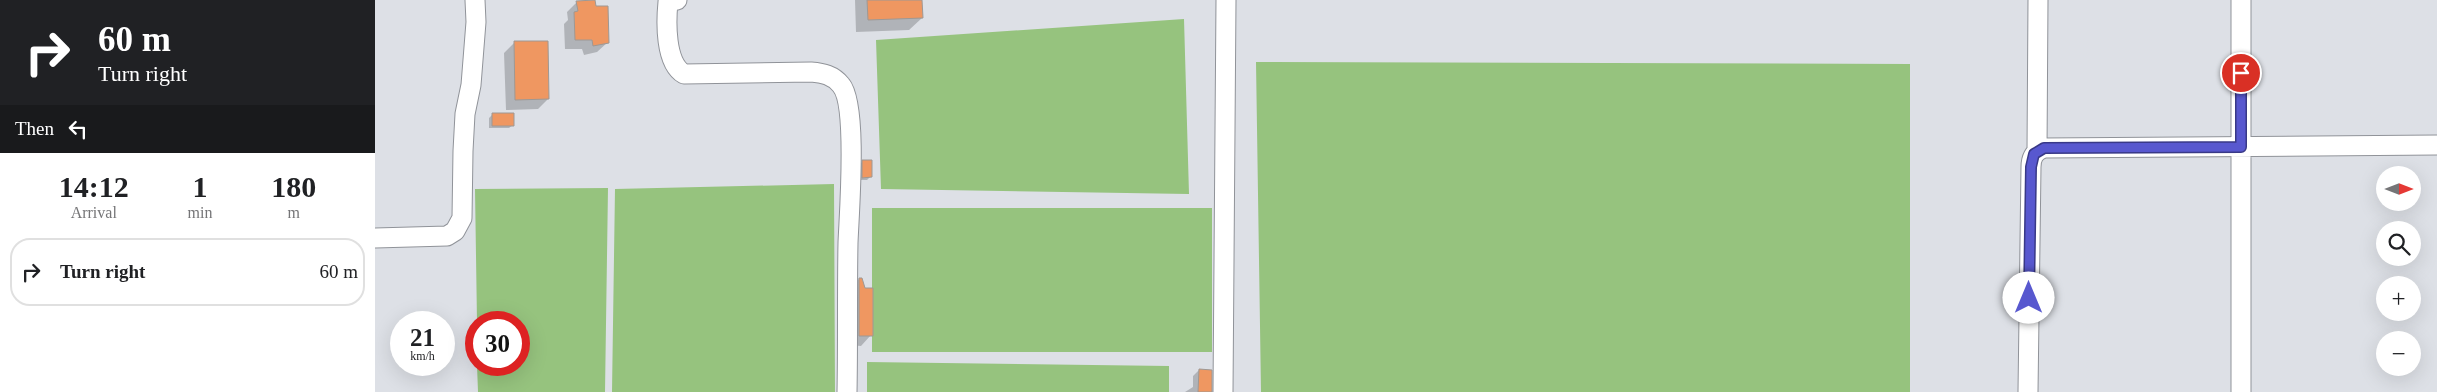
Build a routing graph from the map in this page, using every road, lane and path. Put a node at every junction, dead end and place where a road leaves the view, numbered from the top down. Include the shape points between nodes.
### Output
1 (475, 0) edge
2 (677, 0) edge
3 (1226, 0) edge
4 (2037, 0) edge
5 (2241, 0) edge
6 (2437, 145) edge
7 (2241, 147) junction
8 (2037, 151) junction
9 (375, 238) edge
10 (847, 392) edge
11 (1223, 392) edge
12 (2028, 392) edge
13 (2241, 392) edge

1 - 9 street via 460,224 447,236
2 - 10 street via 668,2 667,25 672,61 684,74 811,72 829,74 842,86 849,110 852,174
3 - 11 street
4 - 8 street
5 - 7 street
6 - 7 street
7 - 8 street via 2044,148
7 - 13 street
8 - 12 street via 2031,167

